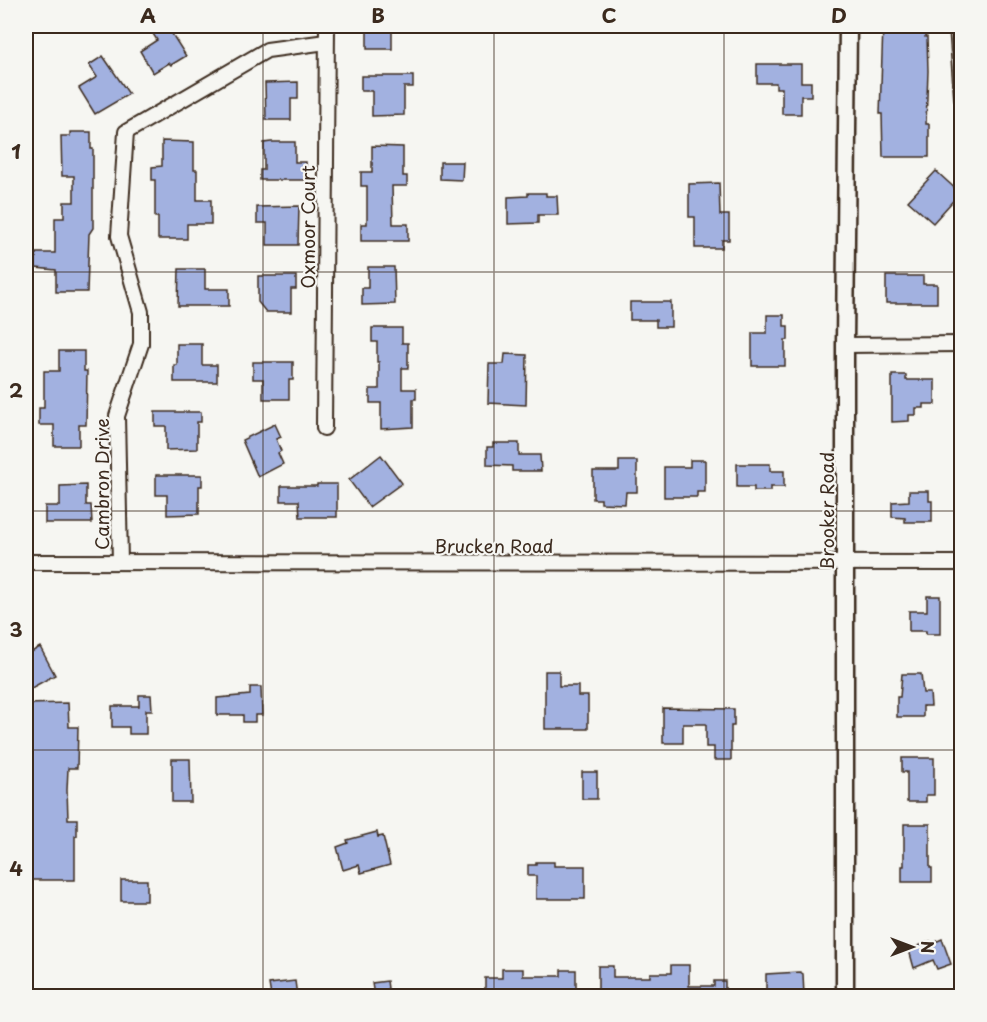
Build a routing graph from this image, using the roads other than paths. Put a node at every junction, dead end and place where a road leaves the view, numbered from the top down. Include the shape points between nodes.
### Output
1 (327, 26) edge
2 (848, 26) edge
3 (957, 26) edge
4 (326, 42) junction
5 (962, 98) edge
6 (962, 344) edge
7 (845, 345) junction
8 (324, 428) dead end
9 (26, 562) edge
10 (120, 562) junction
11 (962, 562) edge
12 (846, 564) junction
13 (845, 996) edge

1 - 4 street, Oxmoor Court
2 - 7 street, Brooker Road
3 - 5 street
4 - 8 street, Oxmoor Court
4 - 10 street, Cambron Drive via 267,50 126,132 119,236 141,312 141,344 117,416
6 - 7 street
7 - 12 street, Brooker Road
9 - 10 street, Brucken Road
10 - 12 street, Brucken Road
11 - 12 street, Brucken Road
12 - 13 street, Brooker Road

